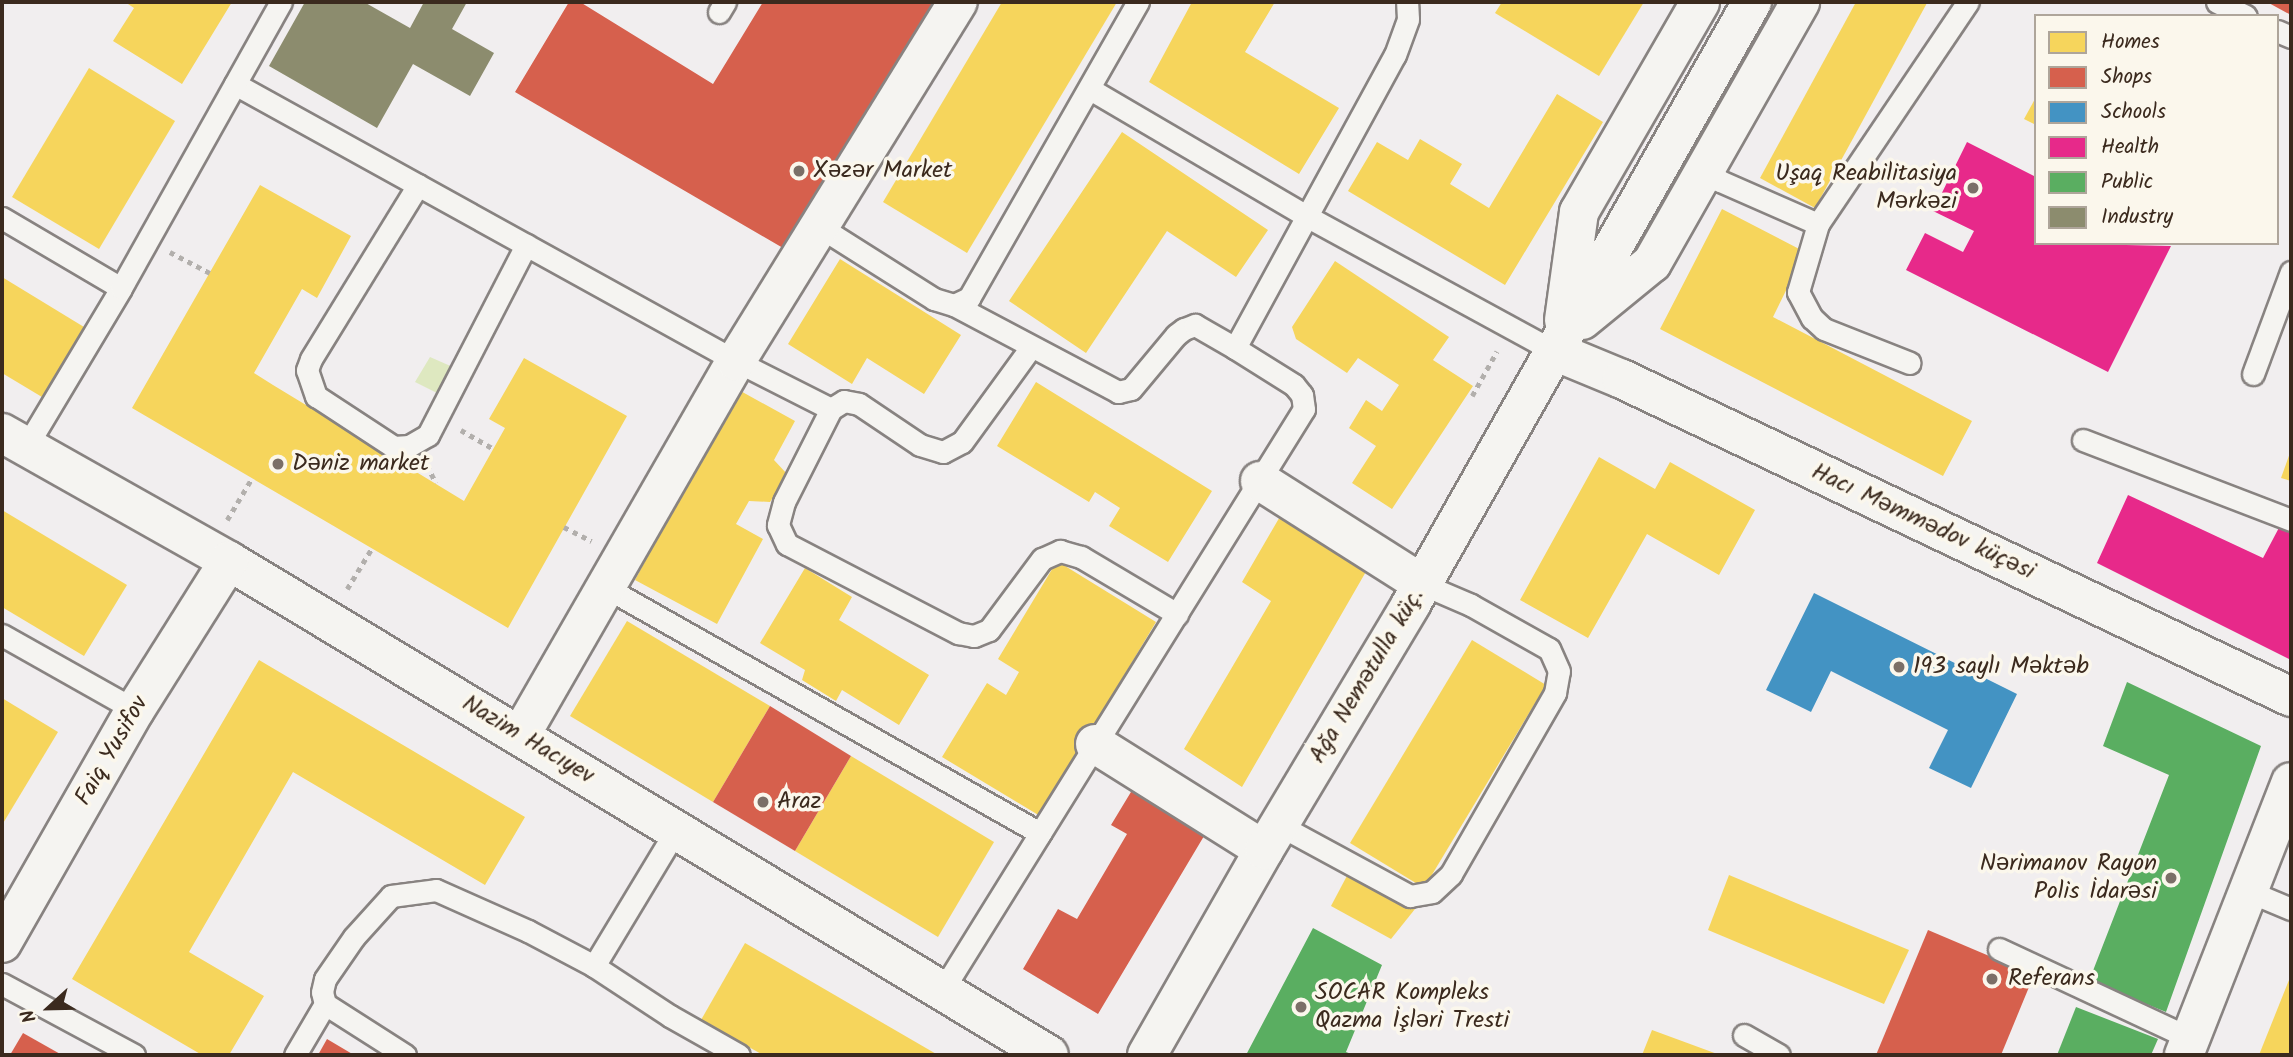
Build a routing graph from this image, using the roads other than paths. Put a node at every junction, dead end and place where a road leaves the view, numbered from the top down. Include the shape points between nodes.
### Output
1 (281, 2) edge
2 (958, 2) edge
3 (1138, 2) edge
4 (1407, 2) edge
5 (1700, 2) edge
6 (1752, 2) edge
7 (1800, 2) edge
8 (1968, 2) edge
9 (2217, 2) edge
10 (2242, 14) edge
11 (235, 84) junction
12 (1090, 89) junction
13 (1705, 171) junction
14 (418, 185) junction
15 (1308, 217) junction
16 (2, 218) edge
17 (1818, 224) junction
18 (820, 227) junction
19 (526, 245) junction
20 (2291, 272) edge
21 (121, 288) junction
22 (954, 305) junction
23 (1558, 344) junction
24 (1031, 347) junction
25 (1235, 348) junction
26 (736, 361) junction
27 (1910, 363) dead end
28 (2253, 374) dead end
29 (831, 409) junction
30 (14, 440) edge
31 (2083, 440) dead end
32 (1260, 481) junction
33 (2291, 520) edge
34 (219, 556) junction
35 (1422, 584) junction
36 (606, 587) junction
37 (1177, 614) junction
38 (2, 635) edge
39 (2291, 697) edge
40 (135, 710) junction
41 (520, 736) junction
42 (1095, 744) junction
43 (2291, 782) edge
44 (676, 830) junction
45 (1040, 834) junction
46 (1271, 838) junction
47 (2248, 891) junction
48 (2291, 909) edge
49 (2, 943) edge
50 (1999, 949) dead end
51 (594, 966) junction
52 (2, 984) edge
53 (942, 990) junction
54 (325, 1004) junction
55 (1744, 1035) dead end
56 (2187, 1046) edge
57 (134, 1055) edge
58 (295, 1055) edge
59 (405, 1055) edge
60 (739, 1055) edge
61 (1049, 1055) edge
62 (1147, 1055) edge
63 (1780, 1055) edge

1 - 11 lane
2 - 18 street
3 - 12 lane
4 - 15 lane via 1408,19 1395,55
5 - 23 street via 1579,212
6 - 23 street, Ağa Nemətulla küç.
7 - 13 street
8 - 17 lane
9 - 10 lane
11 - 14 lane
11 - 21 lane
12 - 15 lane
12 - 22 lane via 982,279 969,298
13 - 17 lane
13 - 23 street via 1652,262
14 - 19 lane
14 - 19 lane via 307,370 316,396 394,447 409,446 428,435
15 - 23 lane via 1510,328
15 - 25 lane
16 - 21 lane
17 - 27 lane via 1798,292 1812,318 1824,329
18 - 22 lane via 934,299
18 - 26 street
19 - 26 lane
20 - 28 lane
21 - 30 lane
22 - 24 lane
23 - 35 street, Ağa Nemətulla küç.
23 - 39 street, Hacı Məmmədov küçəsi via 1635,385
24 - 25 lane via 1118,392 1131,389 1184,329 1195,325
24 - 29 lane via 961,442 943,452 920,445 859,404 844,401
25 - 32 lane via 1294,385 1302,396 1304,409
26 - 29 lane
26 - 36 street
29 - 37 lane via 783,502 778,525 787,544 958,633 974,636 989,630 1042,559 1060,551 1082,557
30 - 34 street, Nazim Hacıyev
31 - 33 lane
32 - 35 street
32 - 37 lane
34 - 40 street, Faiq Yusifov
34 - 41 street, Nazim Hacıyev
35 - 46 street, Ağa Nemətulla küç.
35 - 46 lane via 1471,605 1549,649 1559,670 1555,693 1451,874 1432,892 1410,896
36 - 41 street
36 - 45 lane
37 - 42 lane
38 - 40 lane
40 - 49 street, Faiq Yusifov
41 - 44 street, Nazim Hacıyev
42 - 45 lane
42 - 46 street
43 - 47 street
44 - 51 lane
44 - 53 street, Nazim Hacıyev
45 - 53 lane
46 - 62 street, Ağa Nemətulla küç.
47 - 48 lane
47 - 56 street
50 - 56 lane
51 - 54 lane via 436,890 410,892 391,896 354,936 326,979
51 - 60 lane
52 - 57 lane
53 - 61 street, Nazim Hacıyev
54 - 58 lane
54 - 59 lane
55 - 63 lane

